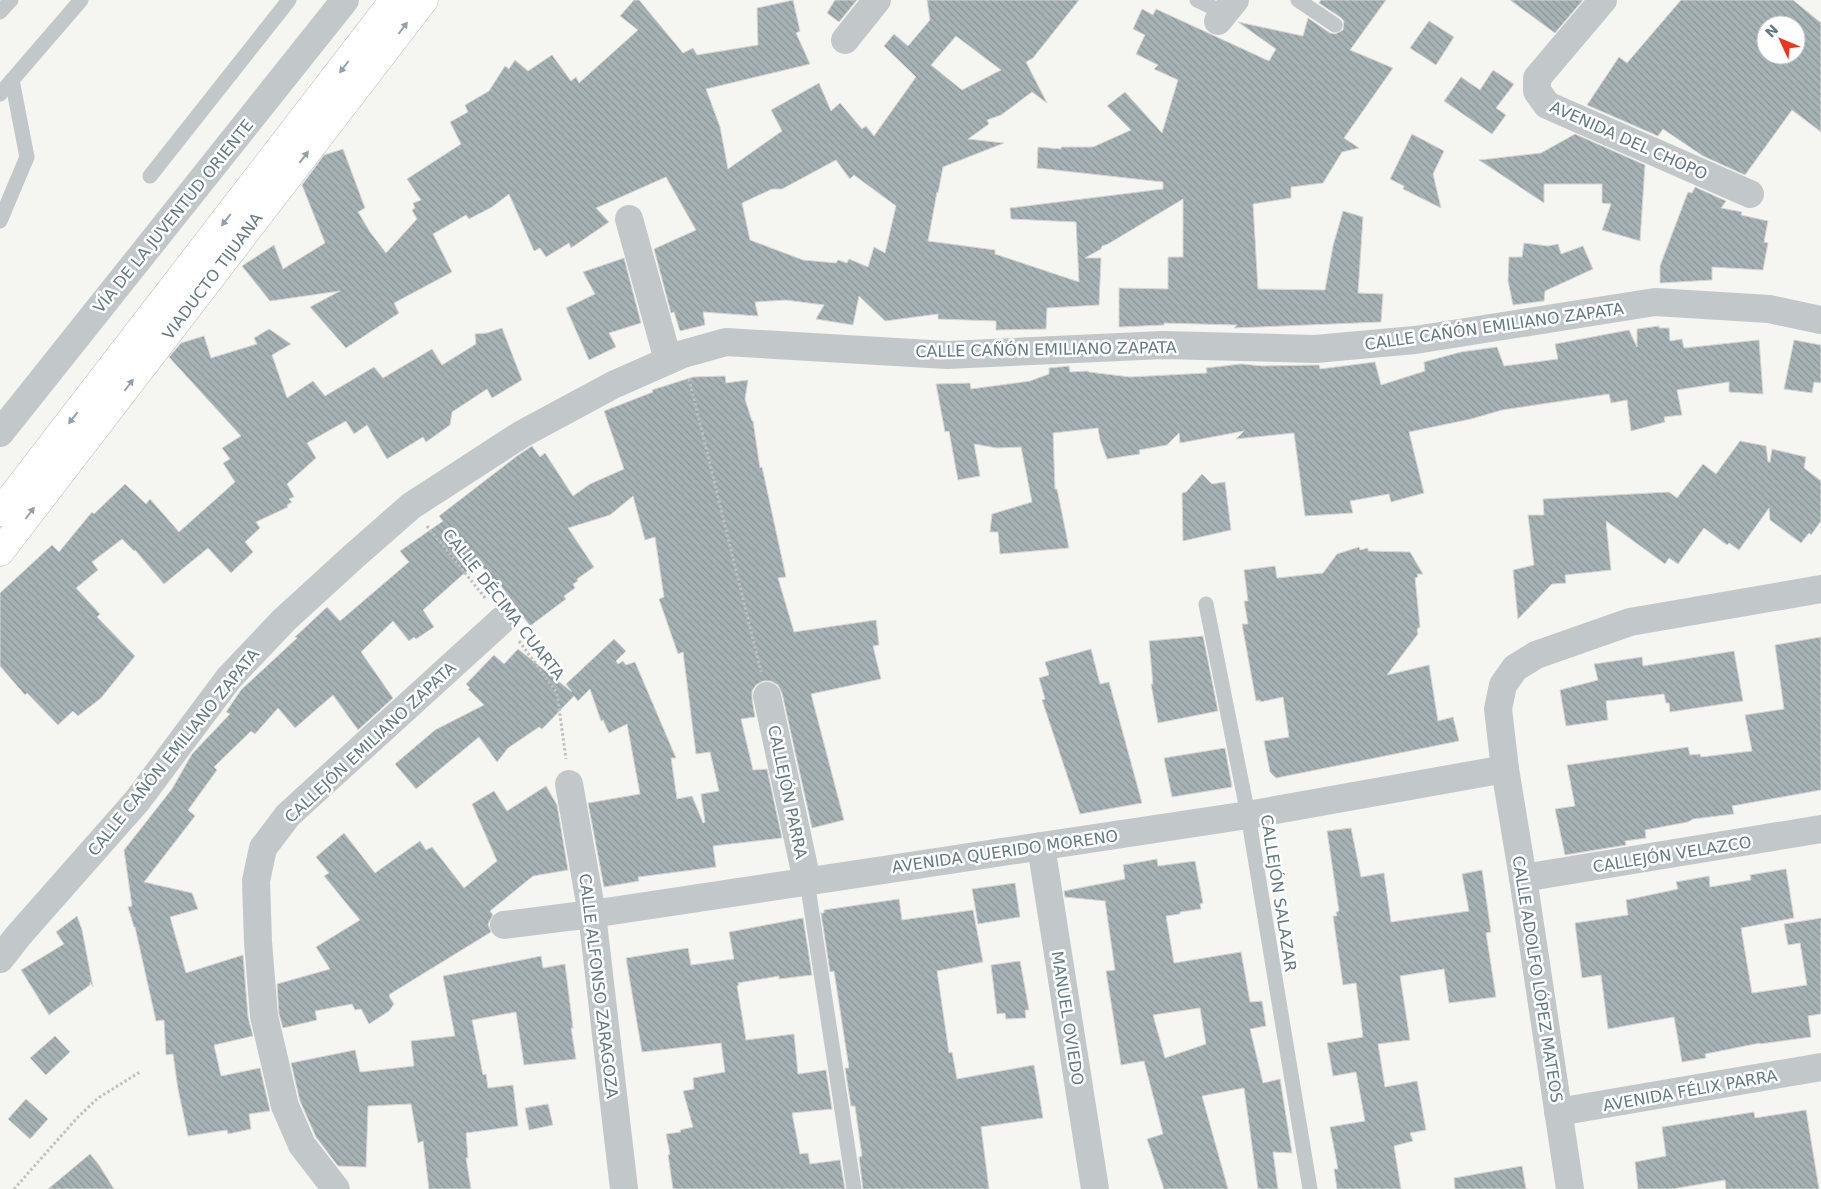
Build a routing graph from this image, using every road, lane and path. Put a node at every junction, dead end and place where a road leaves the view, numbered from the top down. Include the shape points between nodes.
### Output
1 (11, 0) edge
2 (81, 0) edge
3 (289, 0) edge
4 (345, 0) edge
5 (394, 0) edge
6 (424, 0) edge
7 (877, 0) edge
8 (1197, 0) edge
9 (1298, 0) edge
10 (1604, 0) edge
11 (0, 12) edge
12 (1225, 12) edge
13 (1335, 25) dead end
14 (845, 40) dead end
15 (12, 80) junction
16 (0, 94) edge
17 (150, 176) dead end
18 (265, 188) junction
19 (1750, 194) dead end
20 (629, 219) dead end
21 (0, 221) edge
22 (1821, 320) edge
23 (668, 360) junction
24 (695, 401) dead end
25 (0, 433) edge
26 (411, 506) junction
27 (0, 512) edge
28 (0, 552) edge
29 (1821, 589) edge
30 (1206, 604) dead end
31 (502, 620) junction
32 (767, 696) joint
33 (1504, 769) junction
34 (569, 784) joint
35 (1248, 815) junction
36 (1821, 829) edge
37 (1041, 846) junction
38 (1523, 878) junction
39 (807, 881) junction
40 (592, 914) junction
41 (504, 925) dead end
42 (0, 959) edge
43 (1821, 1067) edge
44 (140, 1072) dead end
45 (1558, 1112) junction
46 (14, 1189) edge
47 (336, 1189) edge
48 (624, 1189) edge
49 (854, 1189) edge
50 (1094, 1189) edge
51 (1310, 1189) edge
52 (1570, 1189) edge

1 - 11 lane
2 - 15 lane
3 - 17 lane
4 - 25 street, VÍA DE LA JUVENTUD ORIENTE
5 -> 18 highway, VIADUCTO TIJUANA
18 -> 6 highway, VIADUCTO TIJUANA
7 - 14 street
8 - 12 lane
9 - 13 lane
10 - 19 street, AVENIDA DEL CHOPO via 1537,78 1537,91 1547,105
15 - 16 lane
15 - 21 lane via 27,157
18 -> 27 highway, VIADUCTO TIJUANA
28 -> 18 highway, VIADUCTO TIJUANA
20 - 23 street
22 - 23 street, CALLE CAÑÓN EMILIANO ZAPATA via 1769,308 1655,302 1414,340 1316,349 1163,346 947,355 726,342
23 - 26 street, CALLE CAÑÓN EMILIANO ZAPATA via 613,385 522,434
24 - 32 path
26 - 31 path, CALLE DÉCIMA CUARTA
26 - 42 street, CALLE CAÑÓN EMILIANO ZAPATA via 284,620 229,678 138,801
29 - 33 street, CALLE ADOLFO LÓPEZ MATEOS via 1630,622 1536,655 1516,668 1503,686 1498,709
30 - 35 lane, CALLEJÓN SALAZAR
31 - 34 path, CALLE DÉCIMA CUARTA via 557,693
31 - 47 street, CALLEJÓN EMILIANO ZAPATA via 288,815 263,848 256,881 264,1016 286,1106 302,1145
32 - 39 street, CALLEJÓN PARRA
33 - 35 street, AVENIDA QUERIDO MORENO
33 - 38 street, CALLE ADOLFO LÓPEZ MATEOS
34 - 40 street, CALLE ALFONSO ZARAGOZA
35 - 37 street, AVENIDA QUERIDO MORENO
35 - 51 lane, CALLEJÓN SALAZAR
36 - 38 street, CALLEJÓN VELAZCO
37 - 39 street, AVENIDA QUERIDO MORENO
37 - 50 street, MANUEL OVIEDO
38 - 45 street, CALLE ADOLFO LÓPEZ MATEOS
39 - 40 street, AVENIDA QUERIDO MORENO
39 - 49 lane, CALLEJÓN PARRA
40 - 41 street, AVENIDA QUERIDO MORENO
40 - 48 street, CALLE ALFONSO ZARAGOZA
43 - 45 street, AVENIDA FÉLIX PARRA
44 - 46 path via 98,1098
45 - 52 street, CALLE ADOLFO LÓPEZ MATEOS

